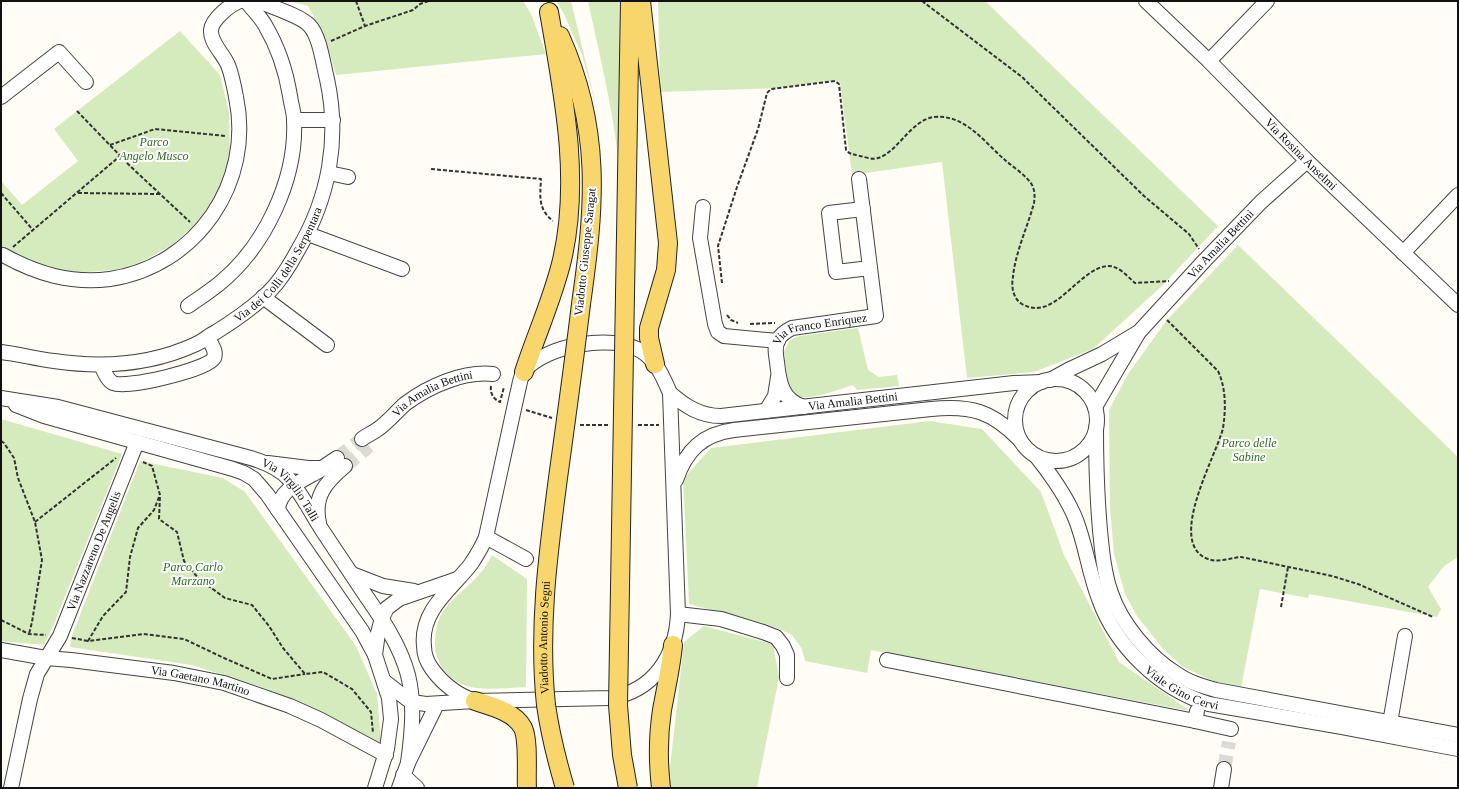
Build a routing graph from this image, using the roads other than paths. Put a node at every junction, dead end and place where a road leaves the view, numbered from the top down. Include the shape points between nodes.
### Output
1 (240, 1) edge
2 (246, 1) edge
3 (258, 1) edge
4 (630, 1) edge
5 (641, 1) edge
6 (1146, 1) edge
7 (1267, 1) edge
8 (546, 6) edge
9 (1209, 61) junction
10 (86, 82) dead end
11 (1, 97) edge
12 (294, 120) junction
13 (332, 120) junction
14 (1307, 161) junction
15 (328, 174) junction
16 (348, 177) dead end
17 (859, 179) dead end
18 (1458, 195) edge
19 (703, 207) dead end
20 (863, 209) junction
21 (308, 234) junction
22 (1403, 253) junction
23 (3, 255) road end
24 (870, 268) junction
25 (402, 269) dead end
26 (264, 297) junction
27 (1458, 304) edge
28 (188, 306) dead end
29 (1139, 332) junction
30 (208, 338) junction
31 (778, 341) junction
32 (327, 345) dead end
33 (1, 352) edge
34 (655, 364) junction
35 (101, 365) junction
36 (524, 372) junction
37 (493, 374) road end
38 (778, 377) junction
39 (1046, 381) junction
40 (670, 393) junction
41 (1, 398) edge
42 (804, 406) junction
43 (1095, 406) junction
44 (766, 411) junction
45 (1096, 428) junction
46 (1020, 440) junction
47 (137, 442) junction
48 (366, 442) tunnel mouth
49 (1036, 456) junction
50 (266, 462) junction
51 (322, 468) junction
52 (674, 484) junction
53 (294, 486) junction
54 (278, 510) junction
55 (554, 510) joint
56 (321, 529) junction
57 (486, 537) junction
58 (526, 559) dead end
59 (352, 574) junction
60 (457, 579) junction
61 (424, 590) junction
62 (678, 614) junction
63 (382, 618) junction
64 (1405, 636) dead end
65 (673, 645) junction
66 (1, 650) edge
67 (376, 655) junction
68 (46, 658) junction
69 (888, 660) dead end
70 (787, 678) dead end
71 (384, 681) junction
72 (1237, 695) junction
73 (475, 700) junction
74 (1198, 701) junction
75 (412, 702) junction
76 (437, 704) junction
77 (1235, 709) junction
78 (1195, 721) junction
79 (1390, 722) junction
80 (1458, 735) edge
81 (1458, 749) edge
82 (386, 755) junction
83 (1224, 768) tunnel mouth
84 (403, 775) edge
85 (11, 788) edge
86 (375, 788) edge
87 (417, 788) edge
88 (527, 788) edge
89 (565, 788) edge
90 (628, 788) edge
91 (661, 788) edge
92 (1220, 788) edge

1 - 23 street via 217,19 211,31 214,44 231,72 239,110 239,137 226,193 215,213 200,231 177,252 153,266 110,279 59,278 30,269
2 - 12 street via 264,24 282,59
3 - 13 street, Via dei Colli della Serpentara via 298,18 308,24 314,32 329,90
4 - 90 main road, bridge via 618,712
5 - 34 main road via 668,243 666,270 649,328
6 - 9 street, Via Rosina Anselmi
7 - 9 street
8 - 36 main road via 560,78 569,147 570,206 560,270
8 - 55 main road, Viadotto Giuseppe Saragat, bridge via 577,78 587,118 592,182 588,253
9 - 14 street, Via Rosina Anselmi
10 - 11 street via 59,52
12 - 13 street
12 - 28 street via 293,156 281,199 260,238 221,283
13 - 15 street, Via dei Colli della Serpentara
14 - 22 street, Via Rosina Anselmi
14 - 29 street, Via Amalia Bettini via 1261,202
15 - 16 street
15 - 21 street, Via dei Colli della Serpentara
17 - 20 street, Via Franco Enriquez
18 - 22 street
19 - 31 street via 700,238 718,332 724,336
20 - 24 street, Via Franco Enriquez
20 - 24 street via 828,214 836,272
21 - 25 street
21 - 26 street, Via dei Colli della Serpentara via 285,272
22 - 27 street, Via Rosina Anselmi
24 - 31 street, Via Franco Enriquez via 876,316 792,328
26 - 30 street, Via dei Colli della Serpentara
26 - 32 street
29 - 39 street, Via Amalia Bettini via 1102,354
29 - 43 street, Via Amalia Bettini
30 - 35 street, Via dei Colli della Serpentara via 165,356 122,365
30 - 35 street via 214,349 213,359 187,371 161,378 114,384
31 - 38 street, Via Franco Enriquez
33 - 35 street, Via dei Colli della Serpentara via 58,362
34 - 36 street via 632,346 597,343 560,349
34 - 40 street
36 - 57 street
37 - 48 street, Via Amalia Bettini via 463,377 430,388 407,403 378,430 376,436
38 - 42 street, Via Franco Enriquez via 788,398
38 - 44 street, Via Franco Enriquez via 774,396
39 - 42 street, Via Amalia Bettini
39 - 43 street via 1062,380 1077,385 1087,393
39 - 46 street via 1027,392 1018,406 1015,423
40 - 44 street, Via Amalia Bettini via 690,408 709,416
40 - 52 street
41 - 47 street, Via Virgilio Talli via 44,416
41 - 50 street, Via Virgilio Talli via 58,407
42 - 44 street, Via Amalia Bettini
43 - 45 street
45 - 49 street via 1090,444 1074,457 1052,461
45 - 72 street, Viale Gino Cervi via 1097,492 1103,556 1108,584 1118,609 1140,641 1168,668 1200,685
46 - 49 street
46 - 52 street via 1003,424 986,414 952,408 734,430 708,437 697,445 680,467
47 - 54 street, Via Virgilio Talli via 240,471 257,483
47 - 68 street, Via Nazzareno De Angelis via 60,636
49 - 74 street, Viale Gino Cervi via 1058,486 1076,519 1097,594 1115,633 1151,671 1173,688
50 - 51 street
50 - 53 street, Via Virgilio Talli via 284,474
51 - 53 street
51 - 56 street via 341,462 320,494 318,512
52 - 62 street
53 - 54 street via 280,498
53 - 56 street, Via Virgilio Talli
54 - 67 street, Via Virgilio Talli
55 - 89 main road, Viadotto Antonio Segni, bridge via 544,604 543,667 551,734
56 - 59 street, Via Virgilio Talli
57 - 58 street
57 - 60 street via 474,558
59 - 61 street via 391,588
59 - 63 street, Via Virgilio Talli
60 - 61 street
60 - 73 street via 428,618 424,632 424,649 430,666 442,682 461,695
61 - 63 street via 396,601 387,608
62 - 65 street
62 - 70 street via 721,619 776,637 787,655
63 - 67 street
63 - 75 street, Via Virgilio Talli via 402,660
64 - 79 street
65 - 73 street via 666,662 653,677 622,696 601,699
65 - 91 main road via 660,730
66 - 68 street, Via Gaetano Martino
67 - 71 street
68 - 82 street, Via Gaetano Martino via 160,671 224,683 290,706
68 - 85 street, Via Nazzareno De Angelis via 33,684
69 - 78 street
71 - 75 street
71 - 82 street via 391,714
72 - 77 street
72 - 79 street, Viale Gino Cervi
73 - 76 street
73 - 88 main road via 505,712 523,728
74 - 77 street, Viale Gino Cervi
74 - 78 street
75 - 76 street
75 - 84 street, Via Virgilio Talli via 412,728
76 - 84 street
77 - 78 street via 1230,735
77 - 81 street, Viale Gino Cervi
79 - 80 street, Viale Gino Cervi
82 - 86 street
83 - 92 street
84 - 87 street

